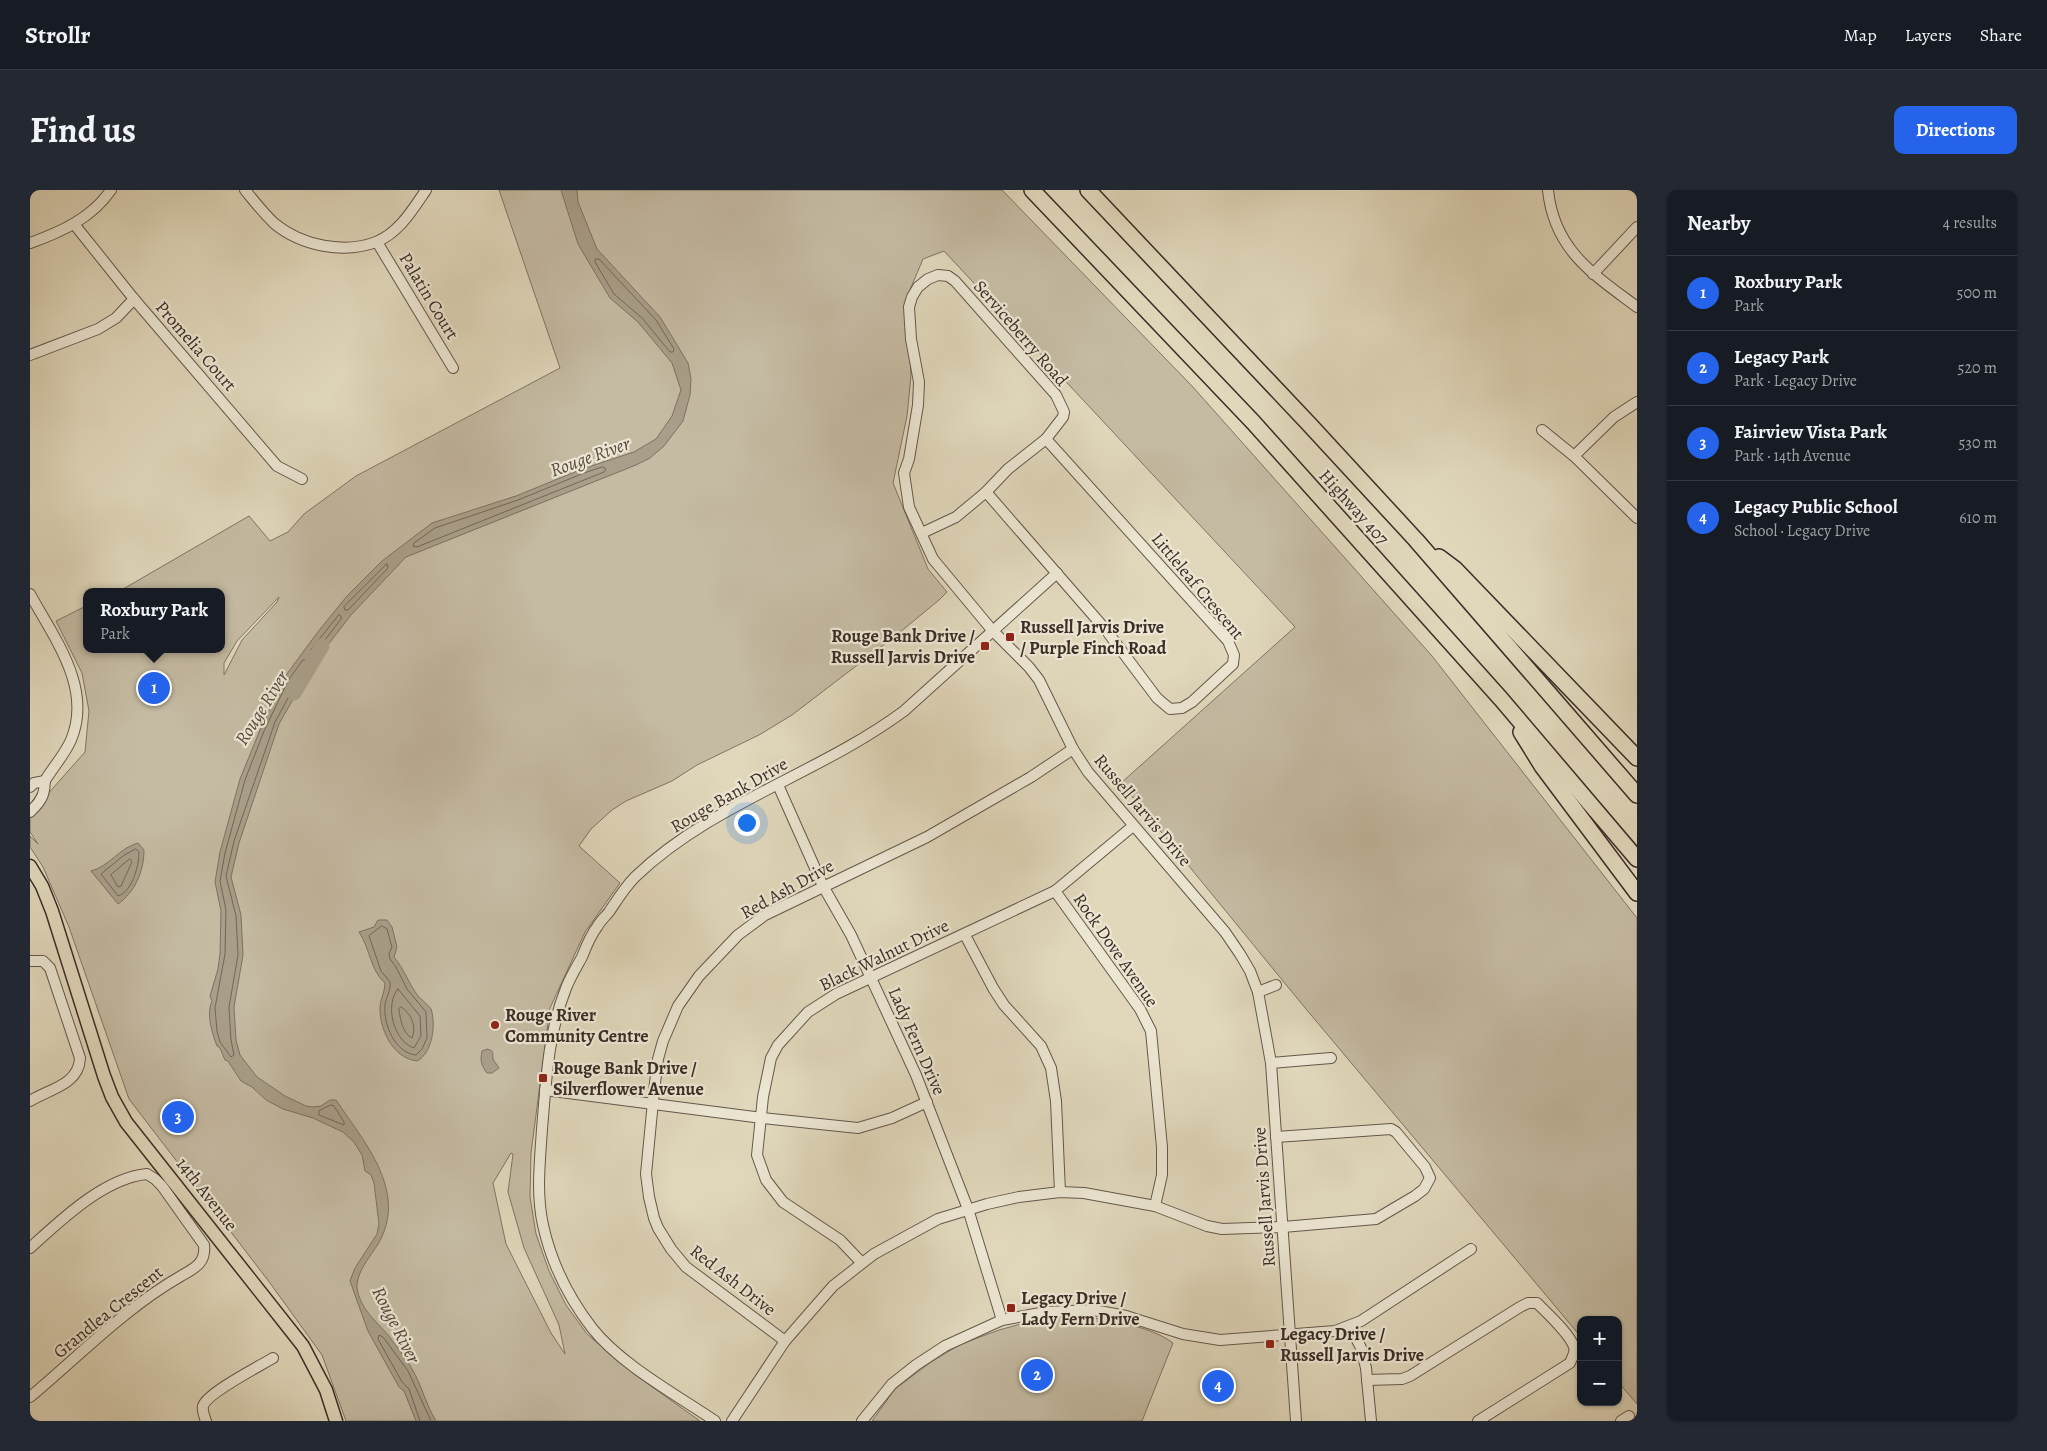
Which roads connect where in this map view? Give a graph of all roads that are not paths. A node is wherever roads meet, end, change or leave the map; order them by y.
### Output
1 (111, 190) edge
2 (245, 190) edge
3 (426, 190) edge
4 (1032, 190) edge
5 (1088, 190) edge
6 (1548, 190) edge
7 (74, 224) junction
8 (1637, 227) edge
9 (377, 242) junction
10 (30, 243) edge
11 (1593, 274) junction
12 (948, 276) joint
13 (134, 299) junction
14 (1637, 307) edge
15 (30, 356) edge
16 (454, 368) dead end
17 (1637, 402) edge
18 (1542, 430) dead end
19 (1046, 439) junction
20 (1574, 456) junction
21 (302, 479) dead end
22 (986, 492) junction
23 (1637, 518) edge
24 (922, 533) junction
25 (1416, 540) junction
26 (1057, 573) junction
27 (30, 594) edge
28 (992, 630) junction
29 (1501, 699) junction
30 (1073, 749) junction
31 (1637, 758) edge
32 (45, 781) junction
33 (778, 785) junction
34 (30, 787) edge
35 (1637, 795) edge
36 (30, 812) edge
37 (1133, 826) junction
38 (1637, 859) edge
39 (30, 866) edge
40 (823, 886) junction
41 (1055, 891) junction
42 (1637, 893) edge
43 (965, 935) junction
44 (30, 961) edge
45 (871, 978) junction
46 (1276, 985) dead end
47 (1258, 992) junction
48 (1331, 1058) dead end
49 (1271, 1063) junction
50 (545, 1090) junction
51 (30, 1101) edge
52 (927, 1102) junction
53 (653, 1103) junction
54 (762, 1118) junction
55 (1276, 1137) junction
56 (1060, 1192) junction
57 (1155, 1206) junction
58 (968, 1209) junction
59 (1283, 1227) junction
60 (30, 1248) edge
61 (1472, 1249) dead end
62 (861, 1262) junction
63 (1002, 1320) junction
64 (1350, 1326) junction
65 (1289, 1334) junction
66 (785, 1341) junction
67 (274, 1358) dead end
68 (1367, 1380) junction
69 (30, 1397) edge
70 (206, 1421) edge
71 (336, 1421) edge
72 (715, 1421) edge
73 (732, 1421) edge
74 (862, 1421) edge
75 (1296, 1421) edge
76 (1370, 1421) edge
77 (1478, 1421) edge

1 - 7 street
2 - 9 street
3 - 9 street
4 - 29 highway, Highway 407
5 - 25 highway, Highway 407
6 - 11 street
7 - 10 street
7 - 13 street, Promelia Court
8 - 11 street
9 - 16 street, Palatin Court
11 - 14 street
12 - 19 street, Serviceberry Road
12 - 24 street, Russell Jarvis Drive
13 - 15 street
13 - 21 street, Promelia Court
17 - 20 street
18 - 20 street
19 - 22 street
19 - 26 street, Littleleaf Crescent
20 - 23 street
22 - 24 street
22 - 26 street, Littleleaf Crescent
24 - 28 street, Russell Jarvis Drive
25 - 31 highway
25 - 35 highway, Highway 407
26 - 28 street, Rouge Bank Drive
27 - 32 street
28 - 30 street, Russell Jarvis Drive
28 - 33 street, Rouge Bank Drive
29 - 38 highway, Highway 407
29 - 42 highway
30 - 37 street, Russell Jarvis Drive
30 - 40 street, Red Ash Drive
32 - 34 street
32 - 36 street
33 - 40 street, Lady Fern Drive
33 - 50 street, Rouge Bank Drive
37 - 41 street, Black Walnut Drive
37 - 47 street, Russell Jarvis Drive
39 - 71 main road, 14th Avenue
40 - 45 street, Lady Fern Drive
40 - 53 street, Red Ash Drive
41 - 43 street, Black Walnut Drive
41 - 57 street, Rock Dove Avenue
43 - 45 street, Black Walnut Drive
43 - 56 street
44 - 51 street
45 - 52 street, Lady Fern Drive
45 - 54 street, Black Walnut Drive
46 - 47 street
47 - 49 street, Russell Jarvis Drive
48 - 49 street
49 - 55 street, Russell Jarvis Drive
50 - 53 street
50 - 72 street, Rouge Bank Drive
52 - 54 street
52 - 58 street, Lady Fern Drive
53 - 54 street
53 - 66 street, Red Ash Drive
54 - 62 street, Black Walnut Drive
55 - 59 street, Russell Jarvis Drive
55 - 59 street
56 - 57 street
56 - 58 street
57 - 59 street
58 - 62 street
58 - 63 street, Lady Fern Drive
59 - 65 street, Russell Jarvis Drive
60 - 69 street, Grandlea Crescent
61 - 64 street
62 - 66 street
63 - 65 street
63 - 74 street
64 - 65 street
64 - 68 street
65 - 75 street, Russell Jarvis Drive
66 - 73 street
67 - 70 street
68 - 76 street
68 - 77 street

